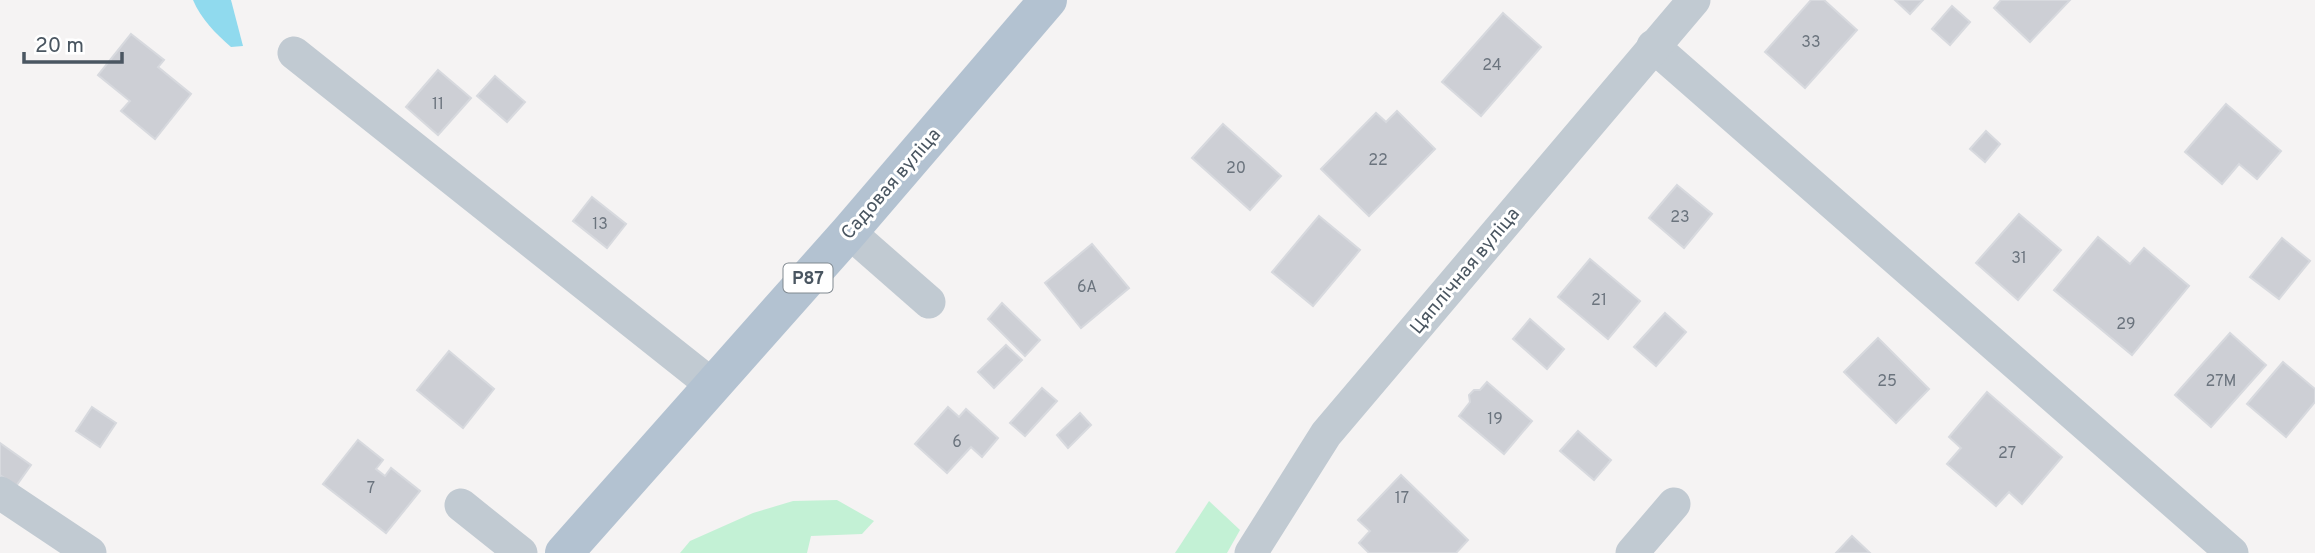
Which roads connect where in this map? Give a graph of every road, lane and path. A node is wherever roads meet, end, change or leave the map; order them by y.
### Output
1 (1048, 0) edge
2 (1694, 0) edge
3 (1653, 46) junction
4 (294, 53) dead end
5 (849, 232) junction
6 (929, 302) dead end
7 (712, 384) junction
8 (0, 493) edge
9 (1674, 504) dead end
10 (461, 505) dead end
11 (90, 553) edge
12 (521, 553) edge
13 (564, 553) edge
14 (1251, 553) edge
15 (1632, 553) edge
16 (2232, 553) edge

1 - 5 main road, Садовая вуліца / Р87
2 - 3 street, Цяплічная вуліца
3 - 14 street, Цяплічная вуліца
3 - 16 street
4 - 7 street
5 - 6 street
5 - 7 main road, Садовая вуліца / Р87
7 - 13 main road, Садовая вуліца / Р87
8 - 11 street
9 - 15 street
10 - 12 street

